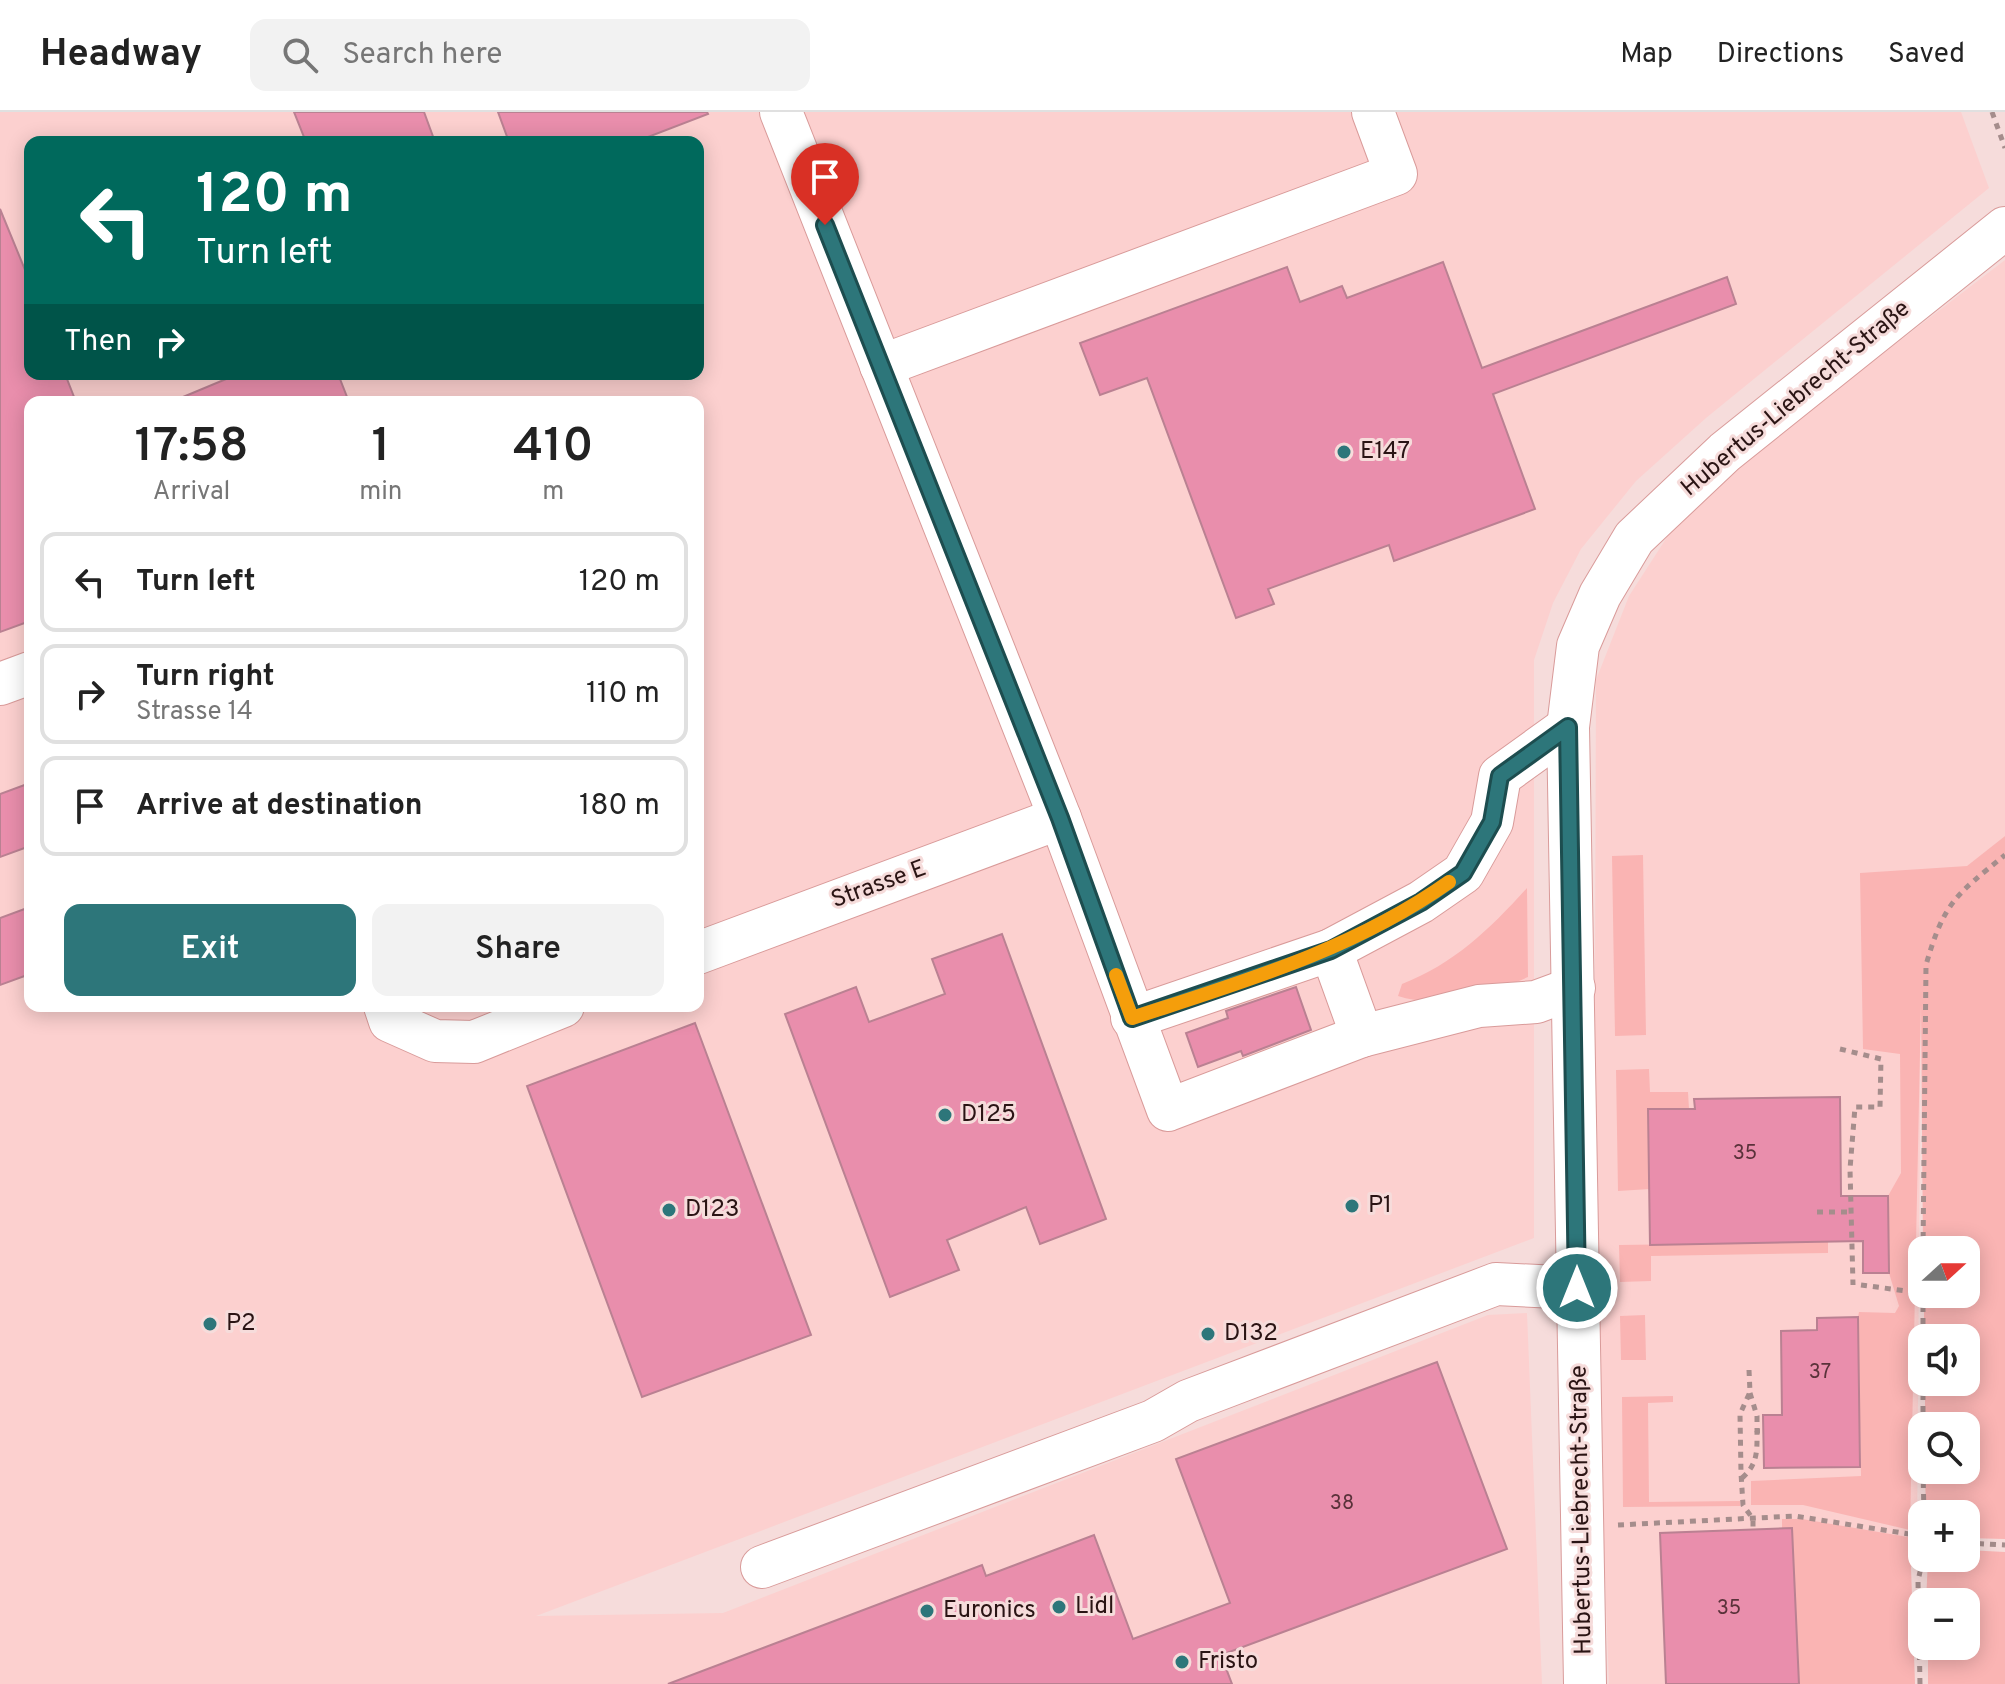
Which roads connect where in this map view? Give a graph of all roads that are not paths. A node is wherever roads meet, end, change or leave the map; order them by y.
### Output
1 (781, 112) edge
2 (1373, 112) edge
3 (2005, 228) edge
4 (881, 366) junction
5 (24, 675) edge
6 (0, 684) edge
7 (1568, 727) junction
8 (1060, 818) junction
9 (1331, 950) junction
10 (704, 951) edge
11 (1574, 988) junction
12 (387, 1012) edge
13 (548, 1012) edge
14 (1132, 1018) junction
15 (1362, 1036) junction
16 (1577, 1288) junction
17 (762, 1567) dead end
18 (1585, 1684) edge

1 - 4 street
2 - 4 street
3 - 7 street, Hubertus-Liebrecht-Straße
4 - 8 street
5 - 6 street
7 - 9 street
7 - 11 street, Hubertus-Liebrecht-Straße
8 - 10 street, Strasse E
8 - 14 street
9 - 14 street
9 - 15 street
11 - 15 street
11 - 16 street, Hubertus-Liebrecht-Straße
12 - 13 street
14 - 15 street
16 - 17 street
16 - 18 street, Hubertus-Liebrecht-Straße

